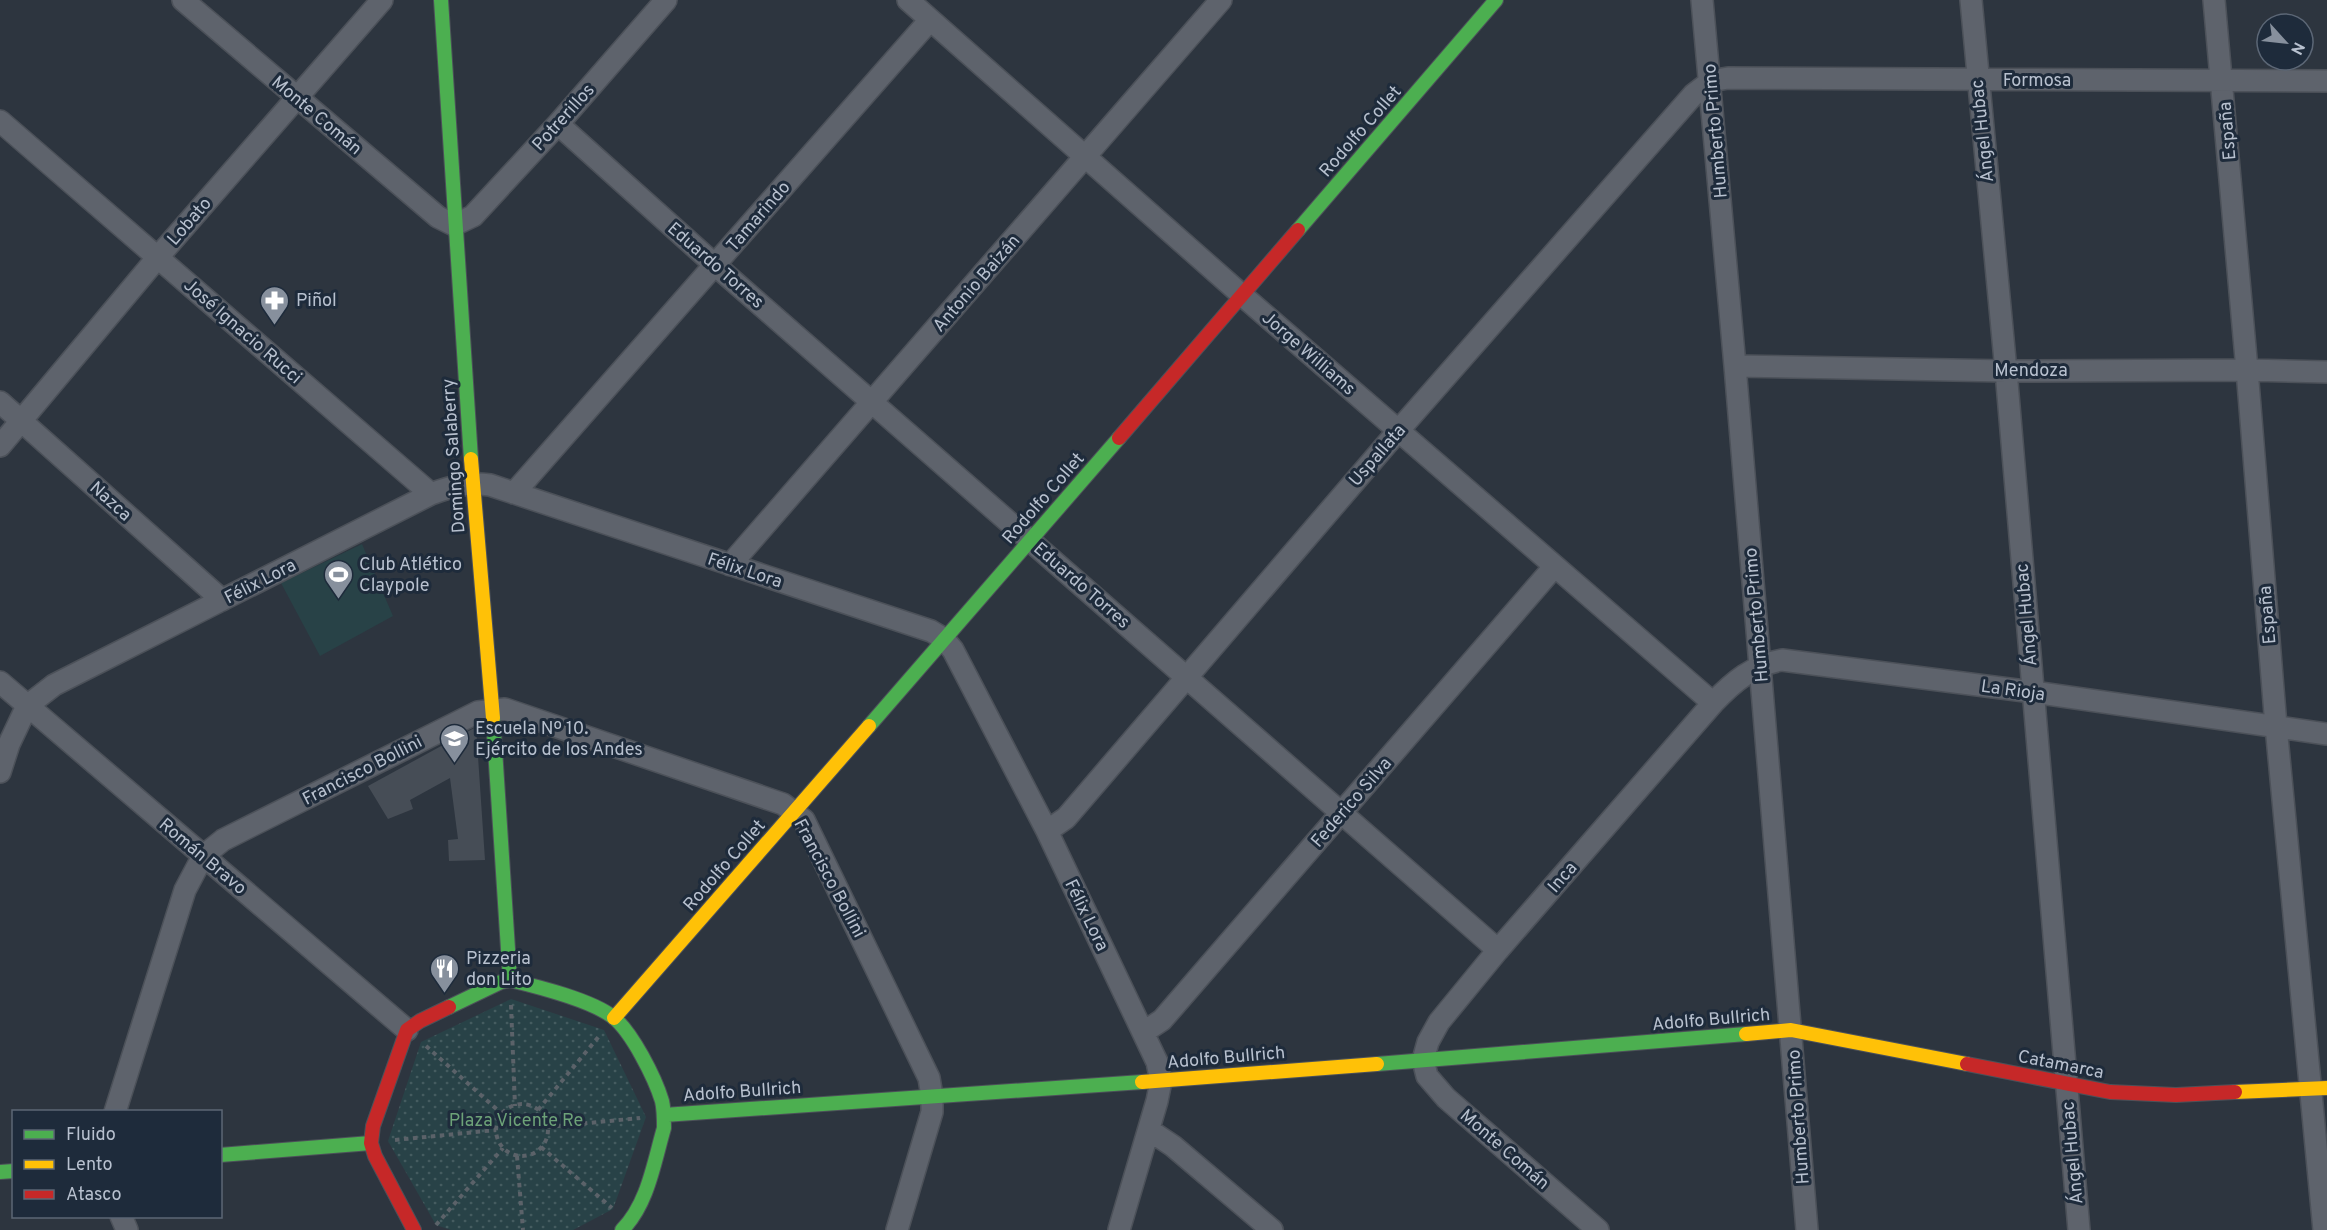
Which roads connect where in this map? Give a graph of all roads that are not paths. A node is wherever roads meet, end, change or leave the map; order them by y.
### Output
1 (183, 0) edge
2 (382, 0) edge
3 (441, 0) edge
4 (666, 0) edge
5 (908, 0) edge
6 (1221, 0) edge
7 (1496, 0) edge
8 (1702, 0) edge
9 (1971, 0) edge
10 (2214, 0) edge
11 (930, 20) junction
12 (1977, 80) junction
13 (1711, 81) junction
14 (2222, 81) junction
15 (2327, 81) edge
16 (296, 98) junction
17 (0, 121) edge
18 (558, 124) junction
19 (1085, 156) junction
20 (454, 225) junction
21 (158, 257) junction
22 (715, 265) junction
23 (1243, 296) junction
24 (1735, 366) junction
25 (2247, 370) junction
26 (2006, 371) junction
27 (2327, 372) edge
28 (0, 402) edge
29 (873, 402) junction
30 (21, 421) junction
31 (1398, 431) junction
32 (0, 446) edge
33 (472, 482) junction
34 (514, 493) junction
35 (431, 494) junction
36 (1031, 540) junction
37 (730, 565) junction
38 (1554, 567) junction
39 (222, 600) junction
40 (943, 638) junction
41 (1760, 666) junction
42 (1187, 676) junction
43 (0, 682) edge
44 (2033, 692) junction
45 (1713, 703) junction
46 (27, 706) junction
47 (492, 709) junction
48 (2276, 726) junction
49 (2327, 734) edge
50 (0, 772) edge
51 (794, 811) junction
52 (1341, 813) junction
53 (1047, 831) junction
54 (203, 856) junction
55 (1498, 950) junction
56 (510, 980) junction
57 (614, 1018) junction
58 (407, 1030) junction
59 (1791, 1030) junction
60 (1144, 1032) junction
61 (1423, 1060) junction
62 (1161, 1081) junction
63 (2066, 1084) junction
64 (2319, 1088) edge
65 (932, 1096) junction
66 (116, 1110) edge
67 (664, 1115) junction
68 (1149, 1130) junction
69 (371, 1143) junction
70 (222, 1155) edge
71 (630, 1228) edge
72 (414, 1230) edge
73 (897, 1230) edge
74 (1119, 1230) edge
75 (1272, 1230) edge
76 (1598, 1230) edge
77 (1807, 1230) edge
78 (2079, 1230) edge
79 (2324, 1230) edge

1 - 16 street, Monte Comán
2 - 16 street, Lobato
3 - 20 street, Domingo Salaberry
4 - 18 street, Potrerillos
5 - 11 street, Jorge Williams
6 - 19 street, Antonio Baizán
7 - 23 street, Rodolfo Collet
8 - 13 street, Humberto Primo
9 - 12 street, Ángel Hubac
10 - 14 street, España
11 - 19 street, Jorge Williams
11 - 22 street, Tamarindo
12 - 13 street, Formosa
12 - 14 street, Formosa
12 - 26 street, Ángel Hubac
13 - 24 street, Humberto Primo
13 - 31 street, Uspallata
14 - 15 street, Formosa
14 - 25 street, España
16 - 20 street, Monte Comán
16 - 21 street, Lobato
17 - 21 street, José Ignacio Rucci
18 - 20 street, Potrerillos
18 - 22 street, Eduardo Torres
19 - 23 street, Jorge Williams
19 - 29 street, Antonio Baizán
20 - 33 street, Domingo Salaberry
21 - 30 street, Lobato
21 - 35 street, José Ignacio Rucci
22 - 29 street, Eduardo Torres
22 - 34 street, Tamarindo
23 - 31 street, Jorge Williams
23 - 36 street, Rodolfo Collet
24 - 26 street, Mendoza
24 - 41 street, Humberto Primo
25 - 26 street, Mendoza
25 - 27 street, Mendoza
25 - 48 street, España
26 - 44 street, Ángel Hubac
28 - 30 street, Nazca
29 - 36 street, Eduardo Torres
29 - 37 street, Antonio Baizán
30 - 32 street, Lobato
30 - 39 street, Nazca
31 - 38 street, Jorge Williams
31 - 42 street, Uspallata
33 - 34 street, Félix Lora
33 - 35 street, Félix Lora
33 - 47 street, Domingo Salaberry
34 - 37 street, Félix Lora
35 - 39 street, Félix Lora
36 - 40 street, Rodolfo Collet
36 - 42 street, Eduardo Torres
37 - 40 street, Félix Lora
38 - 45 street, Jorge Williams
38 - 52 street, Federico Silva
39 - 46 street, Félix Lora
40 - 51 street, Rodolfo Collet
40 - 53 street, Félix Lora
41 - 44 street, La Rioja
41 - 45 street, La Rioja
41 - 59 street, Humberto Primo
42 - 52 street, Eduardo Torres
42 - 53 street, Uspallata
43 - 46 street, Román Bravo
44 - 48 street, La Rioja
44 - 63 street, Ángel Hubac
45 - 55 street, Inca
46 - 50 street, Félix Lora
46 - 54 street, Román Bravo
47 - 51 street, Francisco Bollini
47 - 54 street, Francisco Bollini
47 - 56 street, Domingo Salaberry
48 - 49 street, La Rioja
48 - 64 street, España
51 - 57 street, Rodolfo Collet
51 - 65 street, Francisco Bollini
52 - 55 street, Eduardo Torres
52 - 60 street, Federico Silva
53 - 60 street, Félix Lora
54 - 58 street, Román Bravo
54 - 66 street, Francisco Bollini
55 - 61 street, Inca
56 - 57 street
56 - 58 street
57 - 67 street
58 - 69 street
59 - 61 street, Adolfo Bullrich
59 - 63 street, Catamarca
59 - 77 street, Humberto Primo
60 - 62 street, Félix Lora
61 - 62 street, Adolfo Bullrich
61 - 76 street, Monte Comán
62 - 65 street, Adolfo Bullrich
62 - 68 street, Félix Lora
63 - 64 street, Catamarca
63 - 78 street, Ángel Hubac
64 - 79 street, España
65 - 67 street, Adolfo Bullrich
65 - 73 street, Francisco Bollini
67 - 71 street
68 - 74 street, Félix Lora
68 - 75 street
69 - 70 street
69 - 72 street

